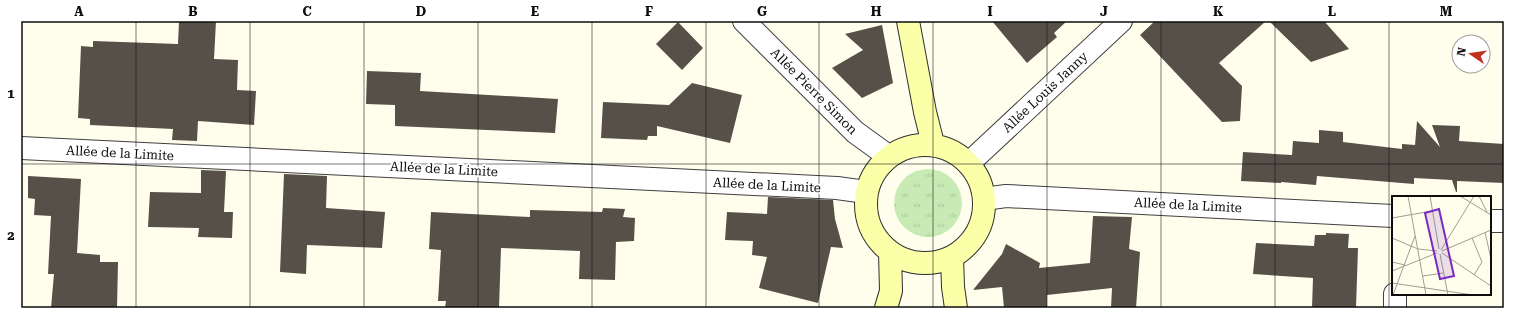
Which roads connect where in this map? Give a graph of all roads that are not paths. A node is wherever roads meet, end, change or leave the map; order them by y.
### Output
1 (744, 21) edge
2 (908, 21) edge
3 (1121, 21) edge
4 (933, 144) junction
5 (21, 148) edge
6 (888, 156) junction
7 (969, 163) junction
8 (866, 192) junction
9 (984, 199) junction
10 (1392, 216) edge
11 (1491, 221) edge
12 (1504, 222) edge
13 (890, 252) junction
14 (952, 256) junction
15 (1395, 295) edge
16 (886, 308) edge
17 (956, 308) edge
18 (1395, 308) edge

1 - 6 street, Allée Pierre Simon
2 - 4 main road
3 - 7 street, Allée Louis Janny
4 - 6 main road
4 - 7 main road
5 - 8 street, Allée de la Limite
6 - 8 main road
7 - 9 main road
8 - 13 main road
9 - 10 street, Allée de la Limite
9 - 14 main road
11 - 12 street
13 - 14 main road
13 - 16 main road
14 - 17 main road
15 - 18 street

